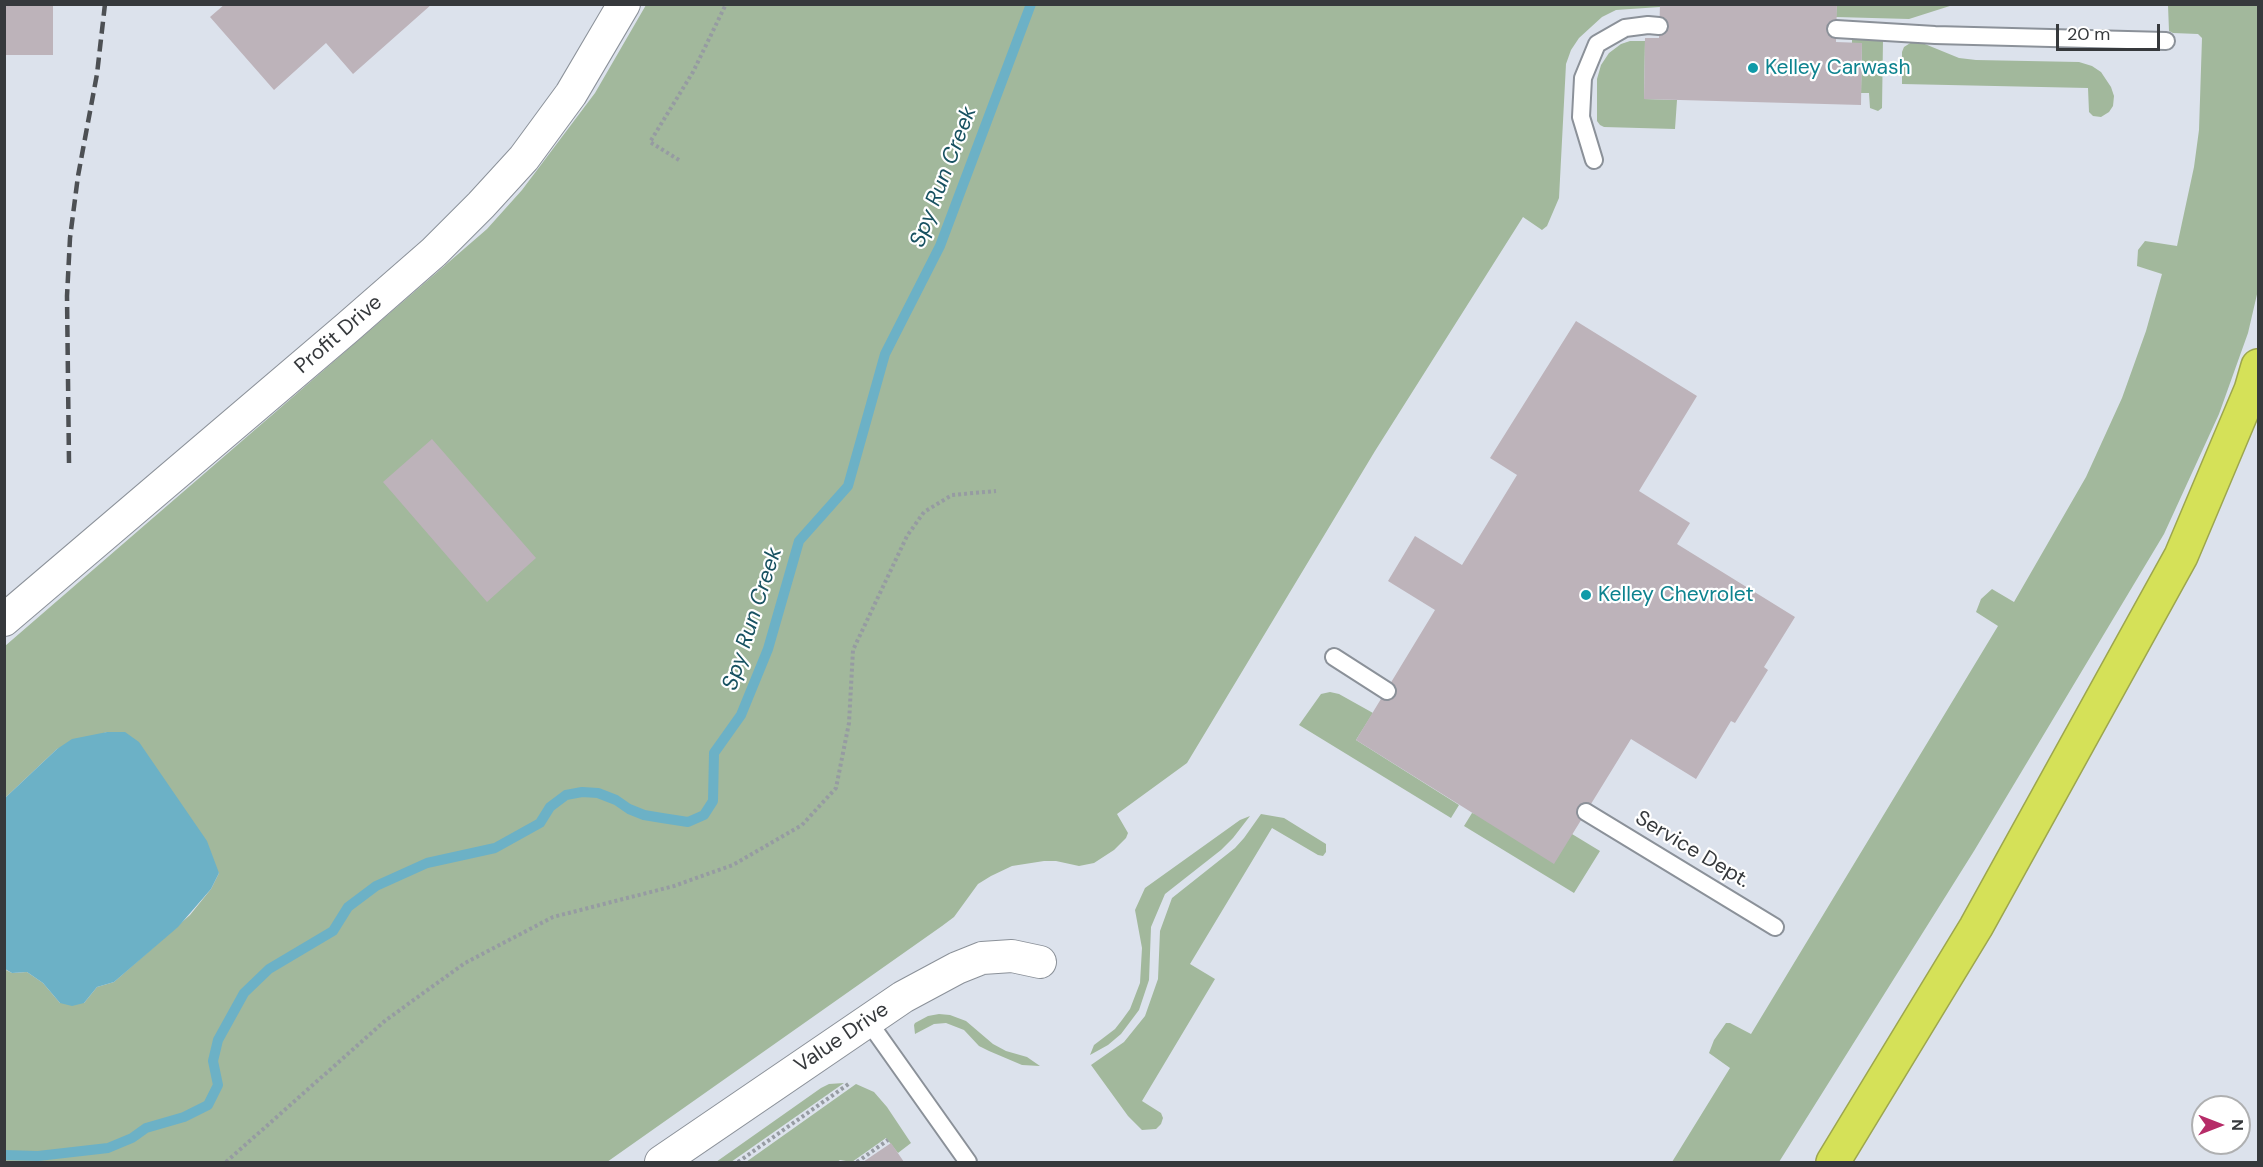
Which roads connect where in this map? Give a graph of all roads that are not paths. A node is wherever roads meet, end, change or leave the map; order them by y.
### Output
1 (624, 4) edge
2 (1659, 26) dead end
3 (1836, 30) dead end
4 (2166, 41) dead end
5 (1594, 160) dead end
6 (2259, 366) edge
7 (4, 620) edge
8 (1334, 657) dead end
9 (1387, 691) dead end
10 (1586, 812) dead end
11 (1775, 927) dead end
12 (1040, 962) dead end
13 (868, 1021) junction
14 (661, 1162) edge
15 (968, 1162) edge
16 (1833, 1162) edge

1 - 7 street, Profit Drive
2 - 5 lane
3 - 4 lane
6 - 16 highway
8 - 9 lane
10 - 11 lane, Service Dept.
12 - 13 street, Value Drive
13 - 14 street, Value Drive
13 - 15 lane

